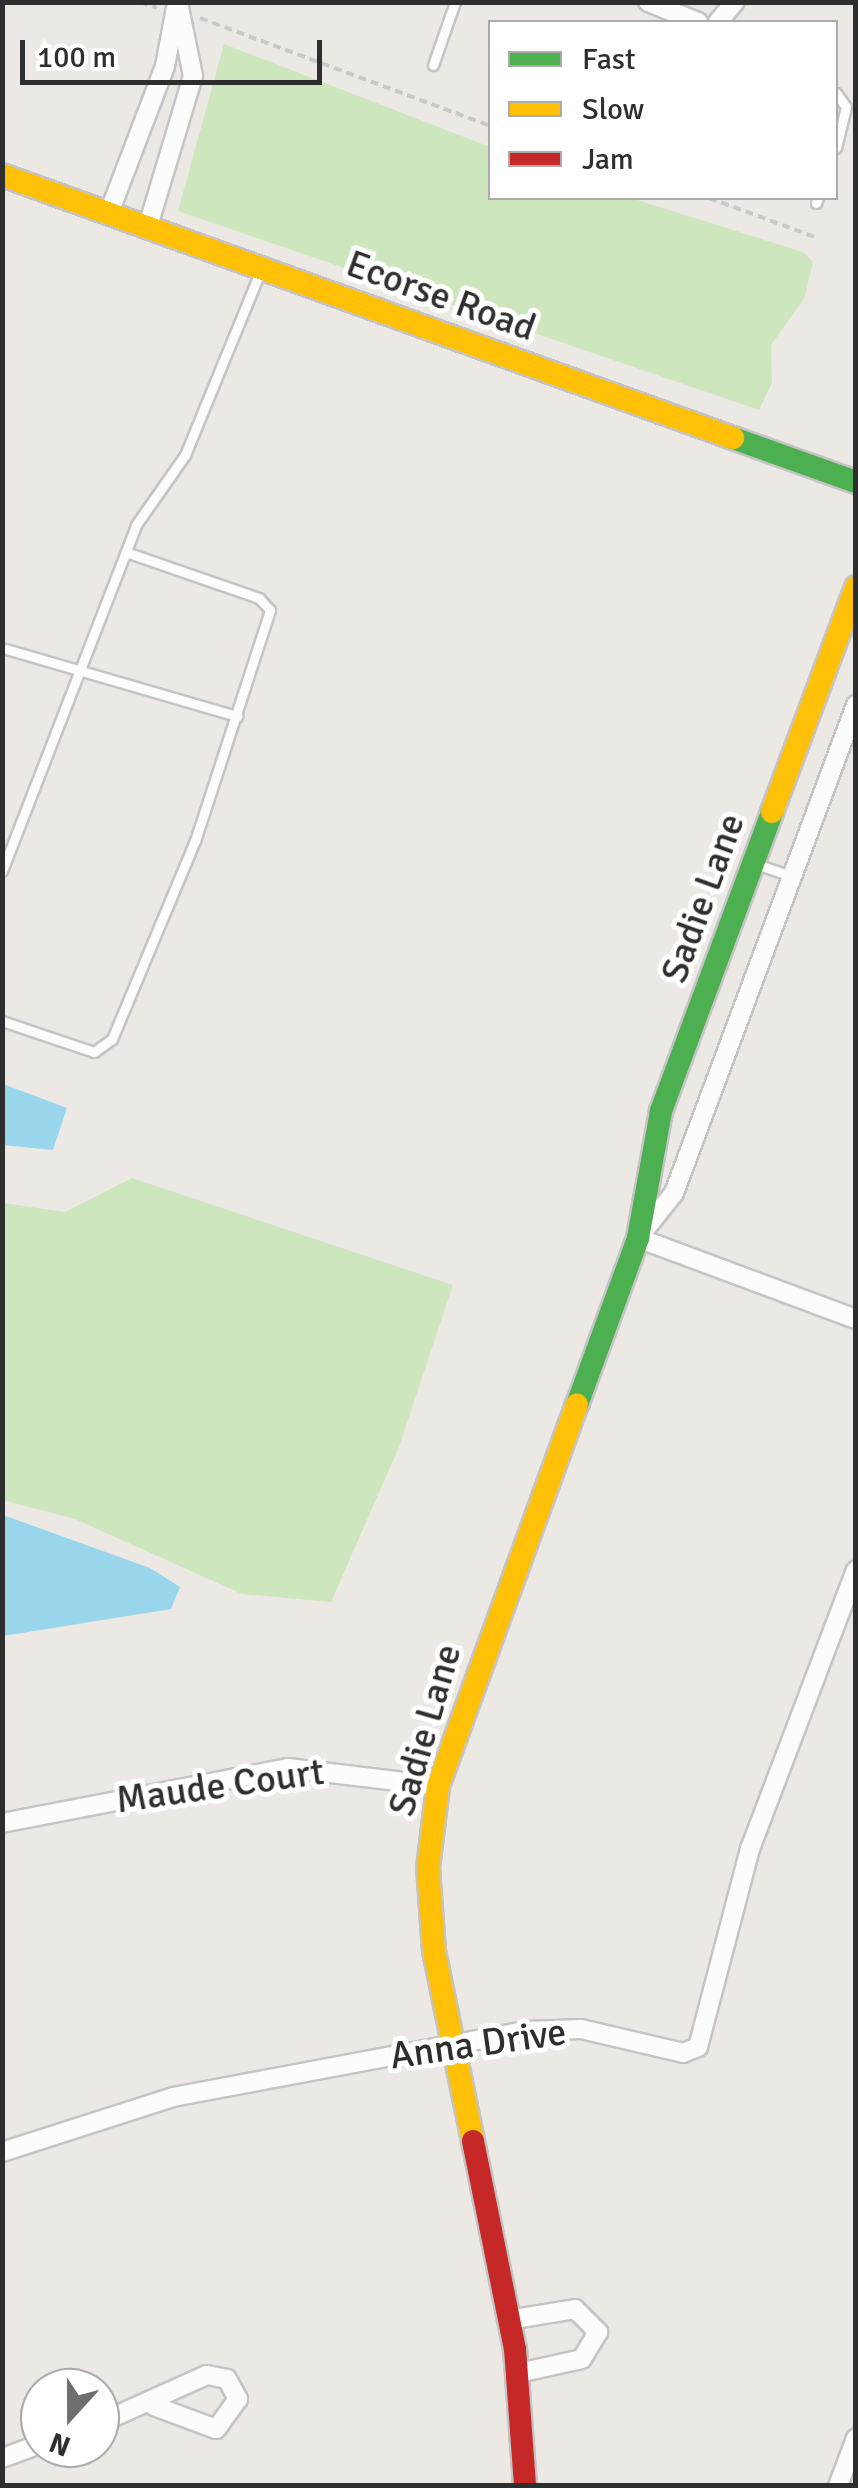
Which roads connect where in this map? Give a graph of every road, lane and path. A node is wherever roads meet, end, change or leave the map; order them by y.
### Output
1 (140, 2) edge
2 (455, 2) edge
3 (648, 2) edge
4 (151, 5) edge
5 (178, 6) edge
6 (666, 16) edge
7 (433, 65) dead end
8 (838, 96) edge
9 (488, 125) edge
10 (838, 140) edge
11 (2, 175) edge
12 (714, 200) edge
13 (108, 213) junction
14 (148, 226) junction
15 (818, 238) dead end
16 (262, 268) junction
17 (856, 482) edge
18 (126, 552) junction
19 (856, 587) edge
20 (6, 649) dead end
21 (83, 667) junction
22 (856, 705) edge
23 (236, 716) junction
24 (753, 862) junction
25 (2, 872) edge
26 (792, 876) junction
27 (2, 1020) edge
28 (638, 1238) junction
29 (856, 1320) edge
30 (856, 1570) edge
31 (438, 1786) junction
32 (2, 1823) edge
33 (450, 2043) junction
34 (2, 2152) edge
35 (508, 2320) junction
36 (519, 2373) junction
37 (154, 2406) dead end
38 (120, 2417) edge
39 (856, 2438) edge
40 (841, 2477) edge
41 (524, 2486) edge

1 - 4 path
2 - 7 lane
3 - 6 street
4 - 5 path
5 - 9 path
5 - 13 street
5 - 14 street
8 - 10 lane
11 - 13 street, Ecorse Road
12 - 15 path
13 - 14 street, Ecorse Road
14 - 16 street, Ecorse Road
16 - 17 street, Ecorse Road
16 - 18 lane
18 - 21 lane
18 - 23 lane
19 - 24 street, Sadie Lane
20 - 21 lane
21 - 23 lane
21 - 25 lane
22 - 26 street, Sadie Lane
23 - 27 lane
24 - 26 lane
24 - 28 street, Sadie Lane
26 - 28 street, Sadie Lane
28 - 29 street
28 - 31 street, Sadie Lane
30 - 33 street, Anna Drive
31 - 32 street, Maude Court
31 - 33 street, Sadie Lane
33 - 34 street, Anna Drive
33 - 35 street, Sadie Lane
35 - 36 street, Sadie Lane
35 - 36 street
36 - 41 street, Sadie Lane
37 - 38 street
39 - 40 street

